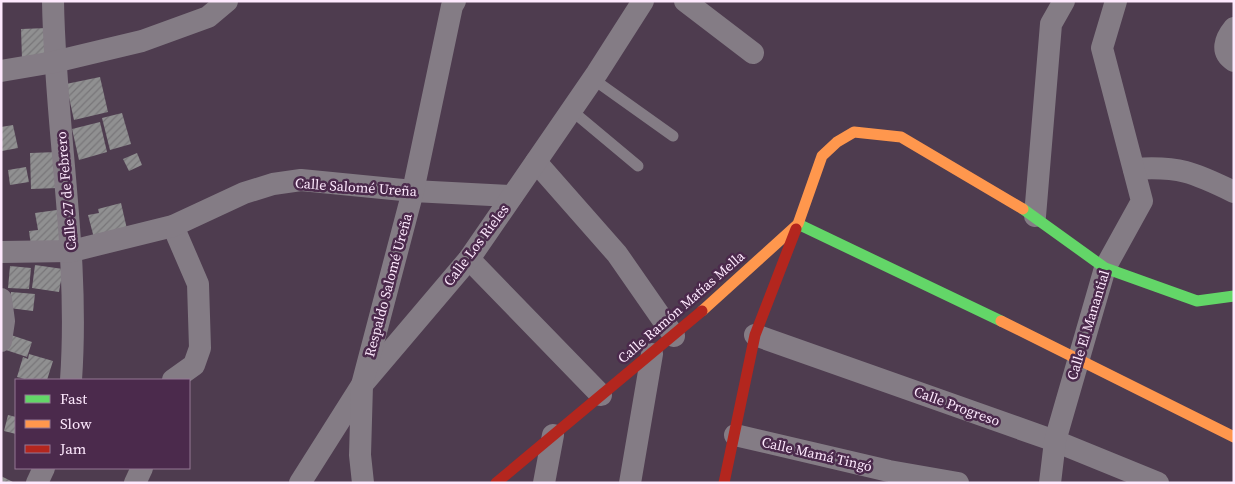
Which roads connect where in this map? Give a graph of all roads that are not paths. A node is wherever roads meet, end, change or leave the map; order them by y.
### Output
1 (54, 1) edge
2 (227, 1) edge
3 (643, 1) edge
4 (686, 1) edge
5 (1064, 1) edge
6 (1116, 1) edge
7 (451, 2) edge
8 (1234, 28) edge
9 (753, 53) dead end
10 (1234, 61) edge
11 (54, 62) junction
12 (1, 71) edge
13 (593, 79) junction
14 (571, 110) junction
15 (673, 136) dead end
16 (536, 162) junction
17 (638, 166) dead end
18 (1134, 169) junction
19 (413, 191) junction
20 (1234, 192) edge
21 (512, 196) junction
22 (1035, 216) junction
23 (798, 224) junction
24 (173, 226) junction
25 (72, 251) junction
26 (1, 252) edge
27 (469, 259) junction
28 (1105, 268) junction
29 (1234, 296) edge
30 (1, 299) edge
31 (674, 336) junction
32 (755, 336) junction
33 (1, 341) edge
34 (652, 354) junction
35 (1078, 356) junction
36 (71, 379) edge
37 (174, 379) edge
38 (362, 385) junction
39 (601, 394) junction
40 (735, 435) junction
41 (553, 436) junction
42 (1234, 438) edge
43 (1054, 441) junction
44 (44, 469) edge
45 (141, 469) edge
46 (37, 483) edge
47 (134, 483) edge
48 (300, 483) edge
49 (363, 483) edge
50 (496, 483) edge
51 (544, 483) edge
52 (630, 483) edge
53 (724, 483) edge
54 (958, 483) edge
55 (1050, 483) edge
56 (1158, 483) edge

1 - 11 street, Calle 27 de Febrero
2 - 11 street
3 - 13 street, Calle Los Rieles
4 - 9 street
5 - 22 street
6 - 18 street, Calle El Manantial
7 - 19 street, Respaldo Salomé Ureña
8 - 10 street
11 - 12 street
11 - 25 street, Calle 27 de Febrero
13 - 14 street, Calle Los Rieles
13 - 15 lane
14 - 16 street, Calle Los Rieles
14 - 17 lane
16 - 21 street, Calle Los Rieles
16 - 31 street
18 - 20 street
18 - 28 street, Calle El Manantial
19 - 21 street, Calle Salomé Ureña
19 - 24 street, Calle Salomé Ureña
19 - 38 street, Respaldo Salomé Ureña
21 - 27 street, Calle Los Rieles
22 - 23 street, Calle Ramón Matías Mella
22 - 28 street
23 - 31 street, Calle Ramón Matías Mella
23 - 32 street
23 - 35 street
24 - 25 street, Calle Salomé Ureña
24 - 37 street
25 - 26 street, Calle Salomé Ureña
25 - 36 street, Calle 27 de Febrero
27 - 38 street, Calle Los Rieles
27 - 39 street
28 - 29 street
28 - 35 street, Calle El Manantial
30 - 33 street
31 - 34 street, Calle Ramón Matías Mella
32 - 40 street
32 - 43 street, Calle Progreso
34 - 39 street, Calle Ramón Matías Mella
34 - 52 street
35 - 42 street
35 - 43 street, Calle El Manantial
38 - 48 street, Calle Los Rieles
38 - 49 street, Respaldo Salomé Ureña
39 - 41 street, Calle Ramón Matías Mella
40 - 53 street
40 - 54 street, Calle Mamá Tingó
41 - 50 street, Calle Ramón Matías Mella
41 - 51 street
43 - 55 street, Calle El Manantial
43 - 56 street, Calle Progreso
44 - 46 street
45 - 47 street

